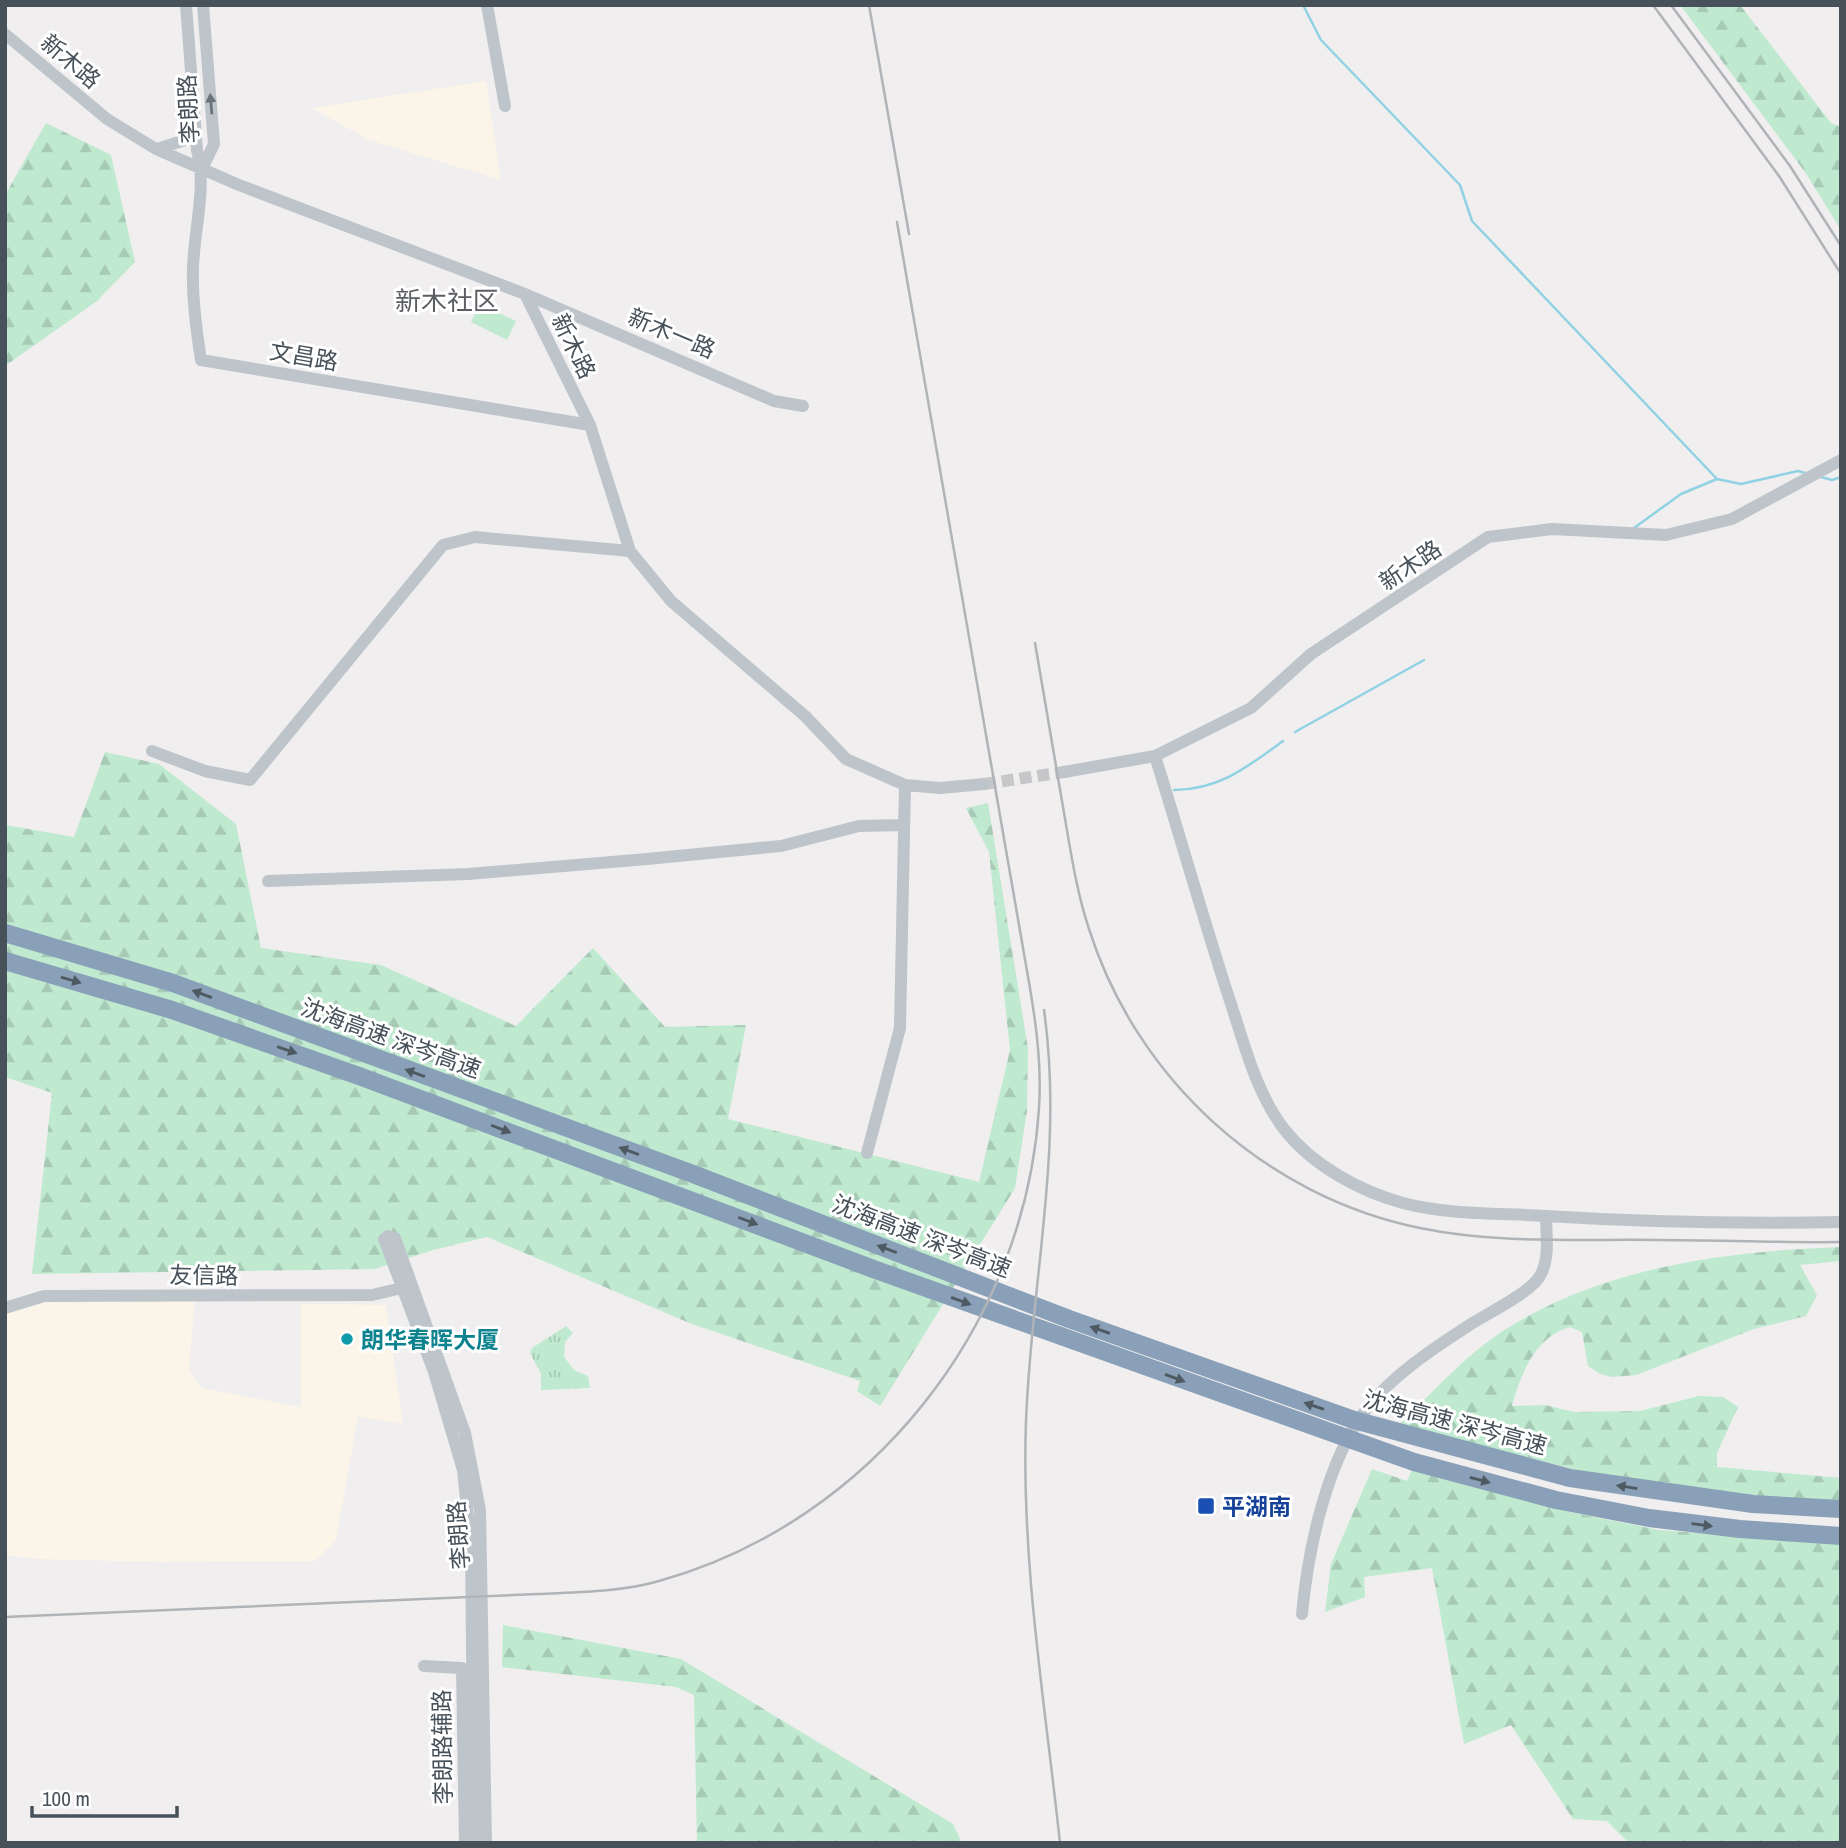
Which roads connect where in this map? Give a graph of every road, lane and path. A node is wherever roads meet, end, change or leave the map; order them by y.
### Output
1 (186, 5) edge
2 (202, 5) edge
3 (487, 5) edge
4 (5, 34) edge
5 (505, 106) dead end
6 (195, 120) junction
7 (156, 149) junction
8 (202, 169) junction
9 (525, 294) junction
10 (803, 406) dead end
11 (590, 425) junction
12 (1841, 460) edge
13 (630, 551) junction
14 (152, 751) dead end
15 (1155, 755) junction
16 (1064, 772) tunnel mouth
17 (985, 784) tunnel mouth
18 (905, 785) junction
19 (904, 825) junction
20 (268, 881) dead end
21 (5, 933) edge
22 (5, 961) edge
23 (867, 1153) dead end
24 (1546, 1216) junction
25 (1841, 1222) edge
26 (400, 1283) junction
27 (5, 1299) edge
28 (5, 1308) edge
29 (1841, 1509) edge
30 (474, 1511) junction
31 (1841, 1536) edge
32 (1302, 1614) dead end
33 (424, 1666) dead end
34 (462, 1668) junction
35 (464, 1843) edge
36 (474, 1843) edge
37 (486, 1843) edge
38 (492, 1843) edge

1 - 6 street, 李朗路
8 -> 2 street, 李朗路
3 - 5 street
4 - 7 street, 新木路
6 - 7 street
6 - 8 street, 李朗路
7 - 8 street, 新木路
8 - 9 street, 新木路
8 - 11 street, 文昌路
9 - 10 street, 新木一路
9 - 11 street, 新木路
11 - 13 street, 新木路
12 - 15 street, 新木路
13 - 14 street
13 - 18 street, 新木路
15 - 16 street, 新木路
15 - 24 street
17 - 18 street, 新木路
18 - 19 street
19 - 20 street
19 - 23 street
29 -> 21 highway, 沈海高速 深岑高速
22 -> 31 highway, 沈海高速 深岑高速
24 - 25 street
24 - 32 street
26 - 27 street, 友信路
26 - 28 street, 友信路
26 - 30 street, 李朗路
26 - 30 street, 李朗路
30 - 36 street, 李朗路
30 - 37 street, 李朗路
33 - 34 street
34 - 35 street, 李朗路辅路
34 - 38 street, 李朗路辅路

